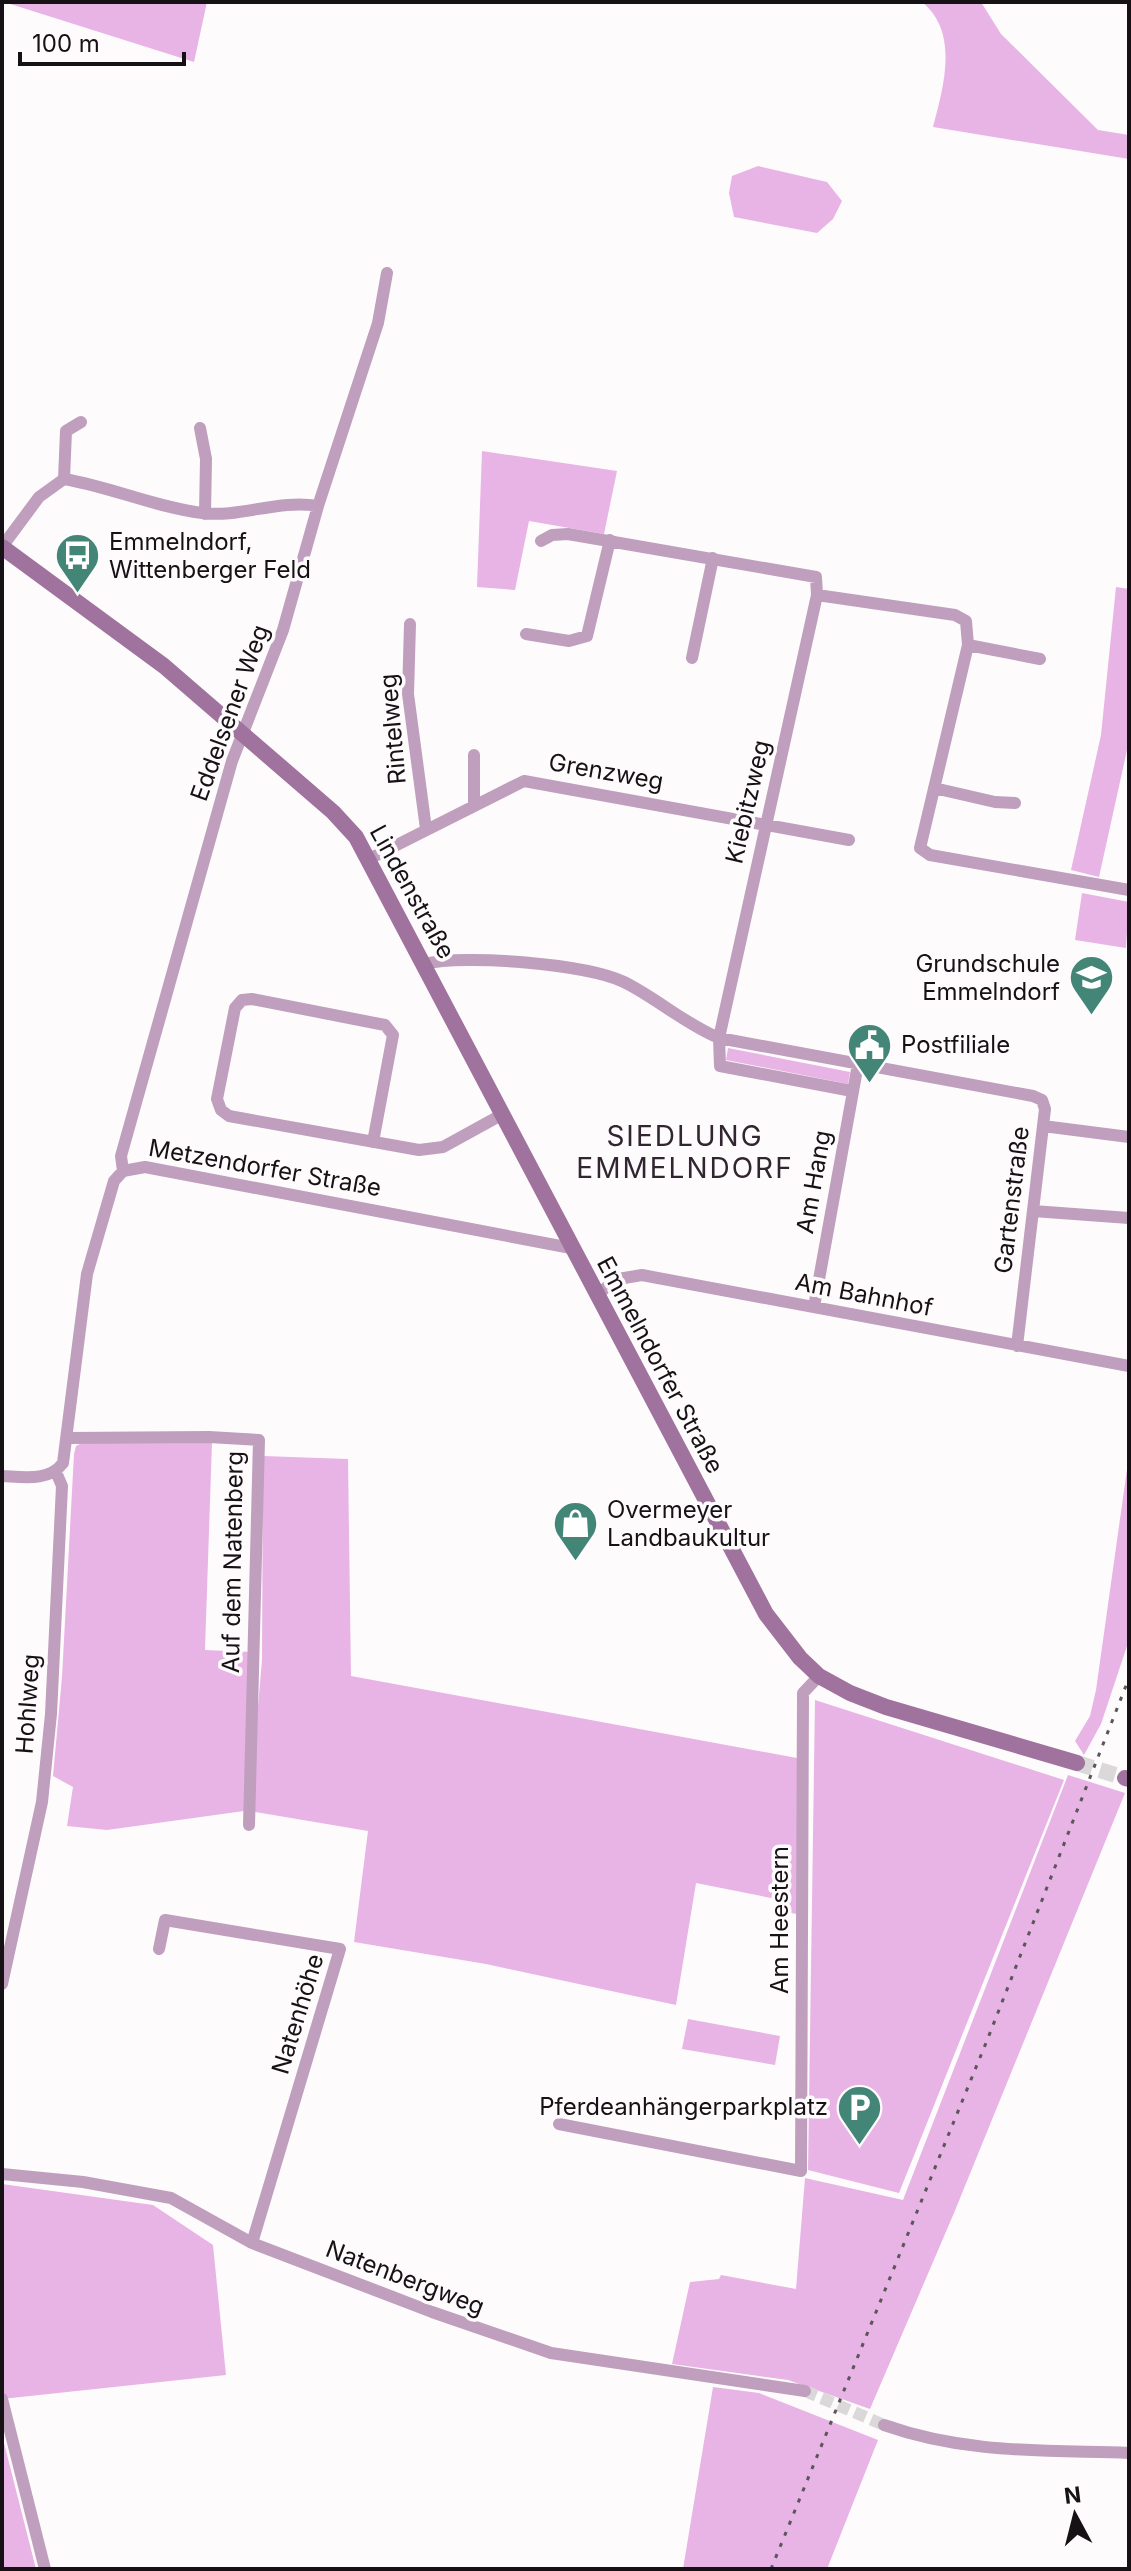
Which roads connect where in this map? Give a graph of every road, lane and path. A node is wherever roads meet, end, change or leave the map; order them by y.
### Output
1 (387, 273) dead end
2 (81, 422) dead end
3 (200, 428) dead end
4 (64, 479) junction
5 (318, 506) junction
6 (205, 514) junction
7 (610, 540) junction
8 (541, 541) dead end
9 (2, 547) edge
10 (713, 558) junction
11 (817, 595) junction
12 (410, 624) dead end
13 (526, 634) dead end
14 (968, 645) junction
15 (692, 658) dead end
16 (1040, 659) dead end
17 (242, 733) junction
18 (474, 755) dead end
19 (934, 788) junction
20 (1015, 803) dead end
21 (474, 805) junction
22 (765, 822) junction
23 (426, 829) junction
24 (849, 840) dead end
25 (371, 858) junction
26 (1129, 890) edge
27 (424, 964) junction
28 (719, 1038) junction
29 (858, 1064) junction
30 (852, 1091) junction
31 (503, 1114) junction
32 (1043, 1126) junction
33 (1129, 1137) edge
34 (373, 1142) junction
35 (123, 1171) junction
36 (1033, 1211) junction
37 (1129, 1218) edge
38 (571, 1248) junction
39 (596, 1295) junction
40 (814, 1307) junction
41 (1017, 1346) junction
42 (1129, 1366) edge
43 (68, 1438) junction
44 (56, 1472) junction
45 (2, 1476) edge
46 (819, 1676) junction
47 (1077, 1763) tunnel mouth
48 (249, 1825) dead end
49 (159, 1949) dead end
50 (2, 1984) edge
51 (559, 2124) dead end
52 (2, 2174) edge
53 (252, 2243) junction
54 (805, 2391) tunnel mouth
55 (2, 2399) edge
56 (884, 2425) tunnel mouth
57 (1129, 2453) edge
58 (45, 2569) edge

1 - 5 street, Eddelsener Weg
2 - 4 street
3 - 6 street
4 - 6 street
4 - 9 street
5 - 6 street
5 - 17 street, Eddelsener Weg
7 - 8 street
7 - 10 street
7 - 13 street
9 - 17 street, Lindenstraße
10 - 11 street, Kiebitzweg
10 - 15 street
11 - 14 street
11 - 22 street, Kiebitzweg
12 - 23 street, Rintelweg
14 - 16 street
14 - 19 street
17 - 25 street, Lindenstraße
17 - 35 street, Eddelsener Weg
18 - 21 street
19 - 20 street
19 - 26 street
21 - 22 street, Grenzweg
21 - 23 street, Grenzweg
22 - 24 street, Grenzweg
22 - 28 street, Kiebitzweg
23 - 25 street, Grenzweg
25 - 27 street, Lindenstraße
27 - 28 street, Gartenstraße
27 - 31 street, Lindenstraße
28 - 29 street, Gartenstraße
28 - 30 street
29 - 30 street, Am Hang
29 - 32 street, Gartenstraße
30 - 40 street, Am Hang
31 - 34 street
31 - 38 street, Lindenstraße
32 - 33 street
32 - 36 street, Gartenstraße
34 - 34 street
35 - 38 street, Metzendorfer Straße
35 - 43 street, Metzendorfer Straße
36 - 37 street
36 - 41 street, Gartenstraße
38 - 39 street, Emmelndorfer Straße
39 - 40 street, Am Bahnhof
39 - 46 street, Emmelndorfer Straße
40 - 41 street, Am Bahnhof
41 - 42 street, Am Bahnhof
43 - 44 street, Metzendorfer Straße
43 - 48 street, Auf dem Natenberg
44 - 45 street
44 - 50 street, Hohlweg
46 - 47 street, Emmelndorfer Straße
46 - 51 street, Am Heestern
49 - 53 street, Natenhöhe
52 - 53 street, Natenbergweg
53 - 54 street, Natenbergweg
55 - 58 street
56 - 57 street

